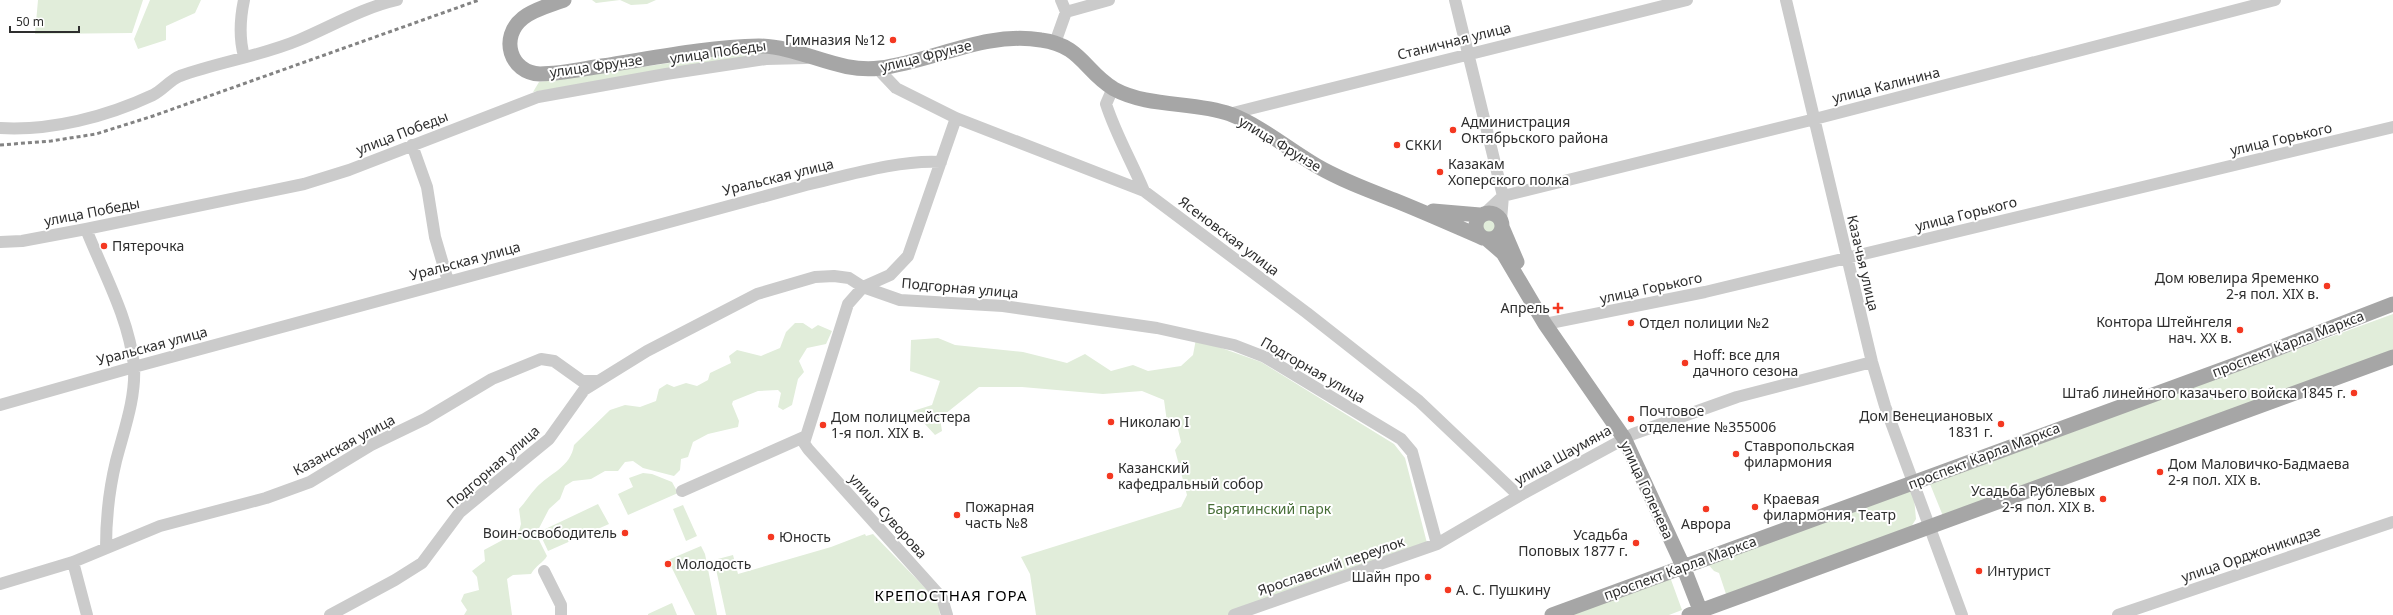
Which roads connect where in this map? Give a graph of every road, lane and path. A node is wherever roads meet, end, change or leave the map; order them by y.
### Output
1 (244, 0) edge
2 (398, 0) edge
3 (564, 0) edge
4 (1061, 0) edge
5 (1109, 0) edge
6 (1455, 0) edge
7 (1687, 0) edge
8 (1786, 0) edge
9 (2275, 0) edge
10 (2240, 4) edge
11 (1066, 12) junction
12 (1056, 43) junction
13 (1468, 53) junction
14 (244, 56) junction
15 (815, 58) junction
16 (878, 69) junction
17 (1113, 88) junction
18 (1229, 114) junction
19 (956, 118) junction
20 (1813, 120) junction
21 (0, 128) edge
22 (2393, 128) edge
23 (412, 145) junction
24 (941, 162) junction
25 (1144, 192) junction
26 (1502, 196) junction
27 (1399, 202) junction
28 (1483, 214) junction
29 (1502, 223) junction
30 (86, 229) junction
31 (0, 233) edge
32 (1486, 239) junction
33 (5, 241) edge
34 (1847, 258) junction
35 (448, 281) junction
36 (863, 287) junction
37 (2393, 304) edge
38 (1541, 319) junction
39 (2393, 357) edge
40 (1872, 362) junction
41 (134, 367) junction
42 (598, 381) junction
43 (0, 405) edge
44 (1629, 436) junction
45 (804, 437) junction
46 (1913, 483) junction
47 (682, 491) dead end
48 (1519, 496) junction
49 (2393, 522) edge
50 (1929, 527) junction
51 (1437, 544) junction
52 (106, 548) junction
53 (73, 562) junction
54 (1683, 566) junction
55 (544, 571) dead end
56 (0, 584) edge
57 (1697, 614) edge
58 (87, 615) edge
59 (330, 615) edge
60 (561, 615) edge
61 (947, 615) edge
62 (1234, 615) edge
63 (1552, 615) edge
64 (1962, 615) edge
65 (2118, 615) edge

1 - 14 street
2 - 14 street
3 - 15 main road, улица Фрунзе
4 - 11 street
5 - 11 street
6 - 13 street, улица Голенева
7 - 13 street, Станичная улица
8 - 20 street, Казачья улица
9 - 10 street, улица Калинина
10 - 20 street, улица Калинина
11 - 12 street
12 - 16 main road, улица Фрунзе
12 - 17 main road, улица Фрунзе
13 - 18 street, Станичная улица
13 - 26 street, улица Голенева
14 - 21 street
15 - 16 main road, улица Фрунзе
15 - 23 street, улица Победы
16 - 19 street, Ясеновская улица
17 - 18 main road, улица Фрунзе
17 - 25 street
18 - 27 main road, улица Фрунзе
19 - 24 street
19 - 25 street, Ясеновская улица
20 - 26 street, улица Калинина
20 - 34 street, Казачья улица
22 - 34 street, улица Горького
23 - 30 street, улица Победы
23 - 35 street
24 - 35 street, Уральская улица
24 - 36 street
25 - 48 street, Ясеновская улица
26 - 28 street
26 - 29 street, улица Голенева
27 - 28 main road, улица Фрунзе
27 - 32 main road, улица Фрунзе
28 - 29 main road
28 - 32 main road
29 - 32 main road
29 - 38 main road, улица Голенева
30 - 33 street, улица Победы
30 - 41 street
31 - 33 street
32 - 38 main road, улица Голенева
34 - 38 street, улица Горького
34 - 40 street, Казачья улица
35 - 41 street, Уральская улица
36 - 42 street, Подгорная улица
36 - 45 street
36 - 51 street, Подгорная улица
37 - 46 main road, проспект Карла Маркса
38 - 44 main road, улица Голенева
39 - 50 main road
40 - 44 street, улица Шаумяна
40 - 46 street, Казачья улица
41 - 43 street, Уральская улица
41 - 52 street
42 - 52 street, Казанская улица
42 - 59 street, Подгорная улица
44 - 48 street, улица Шаумяна
44 - 54 main road, улица Голенева
45 - 47 street
45 - 61 street, улица Суворова
46 - 50 street, Казачья улица
46 - 54 main road, проспект Карла Маркса
48 - 51 street, улица Шаумяна
49 - 65 street, улица Орджоникидзе
50 - 57 main road
50 - 64 street, Казачья улица
51 - 62 street, Ярославский переулок
52 - 53 street, Казанская улица
53 - 56 street, Казанская улица
53 - 58 street
54 - 57 main road, улица Голенева
54 - 63 main road, проспект Карла Маркса
55 - 60 street

